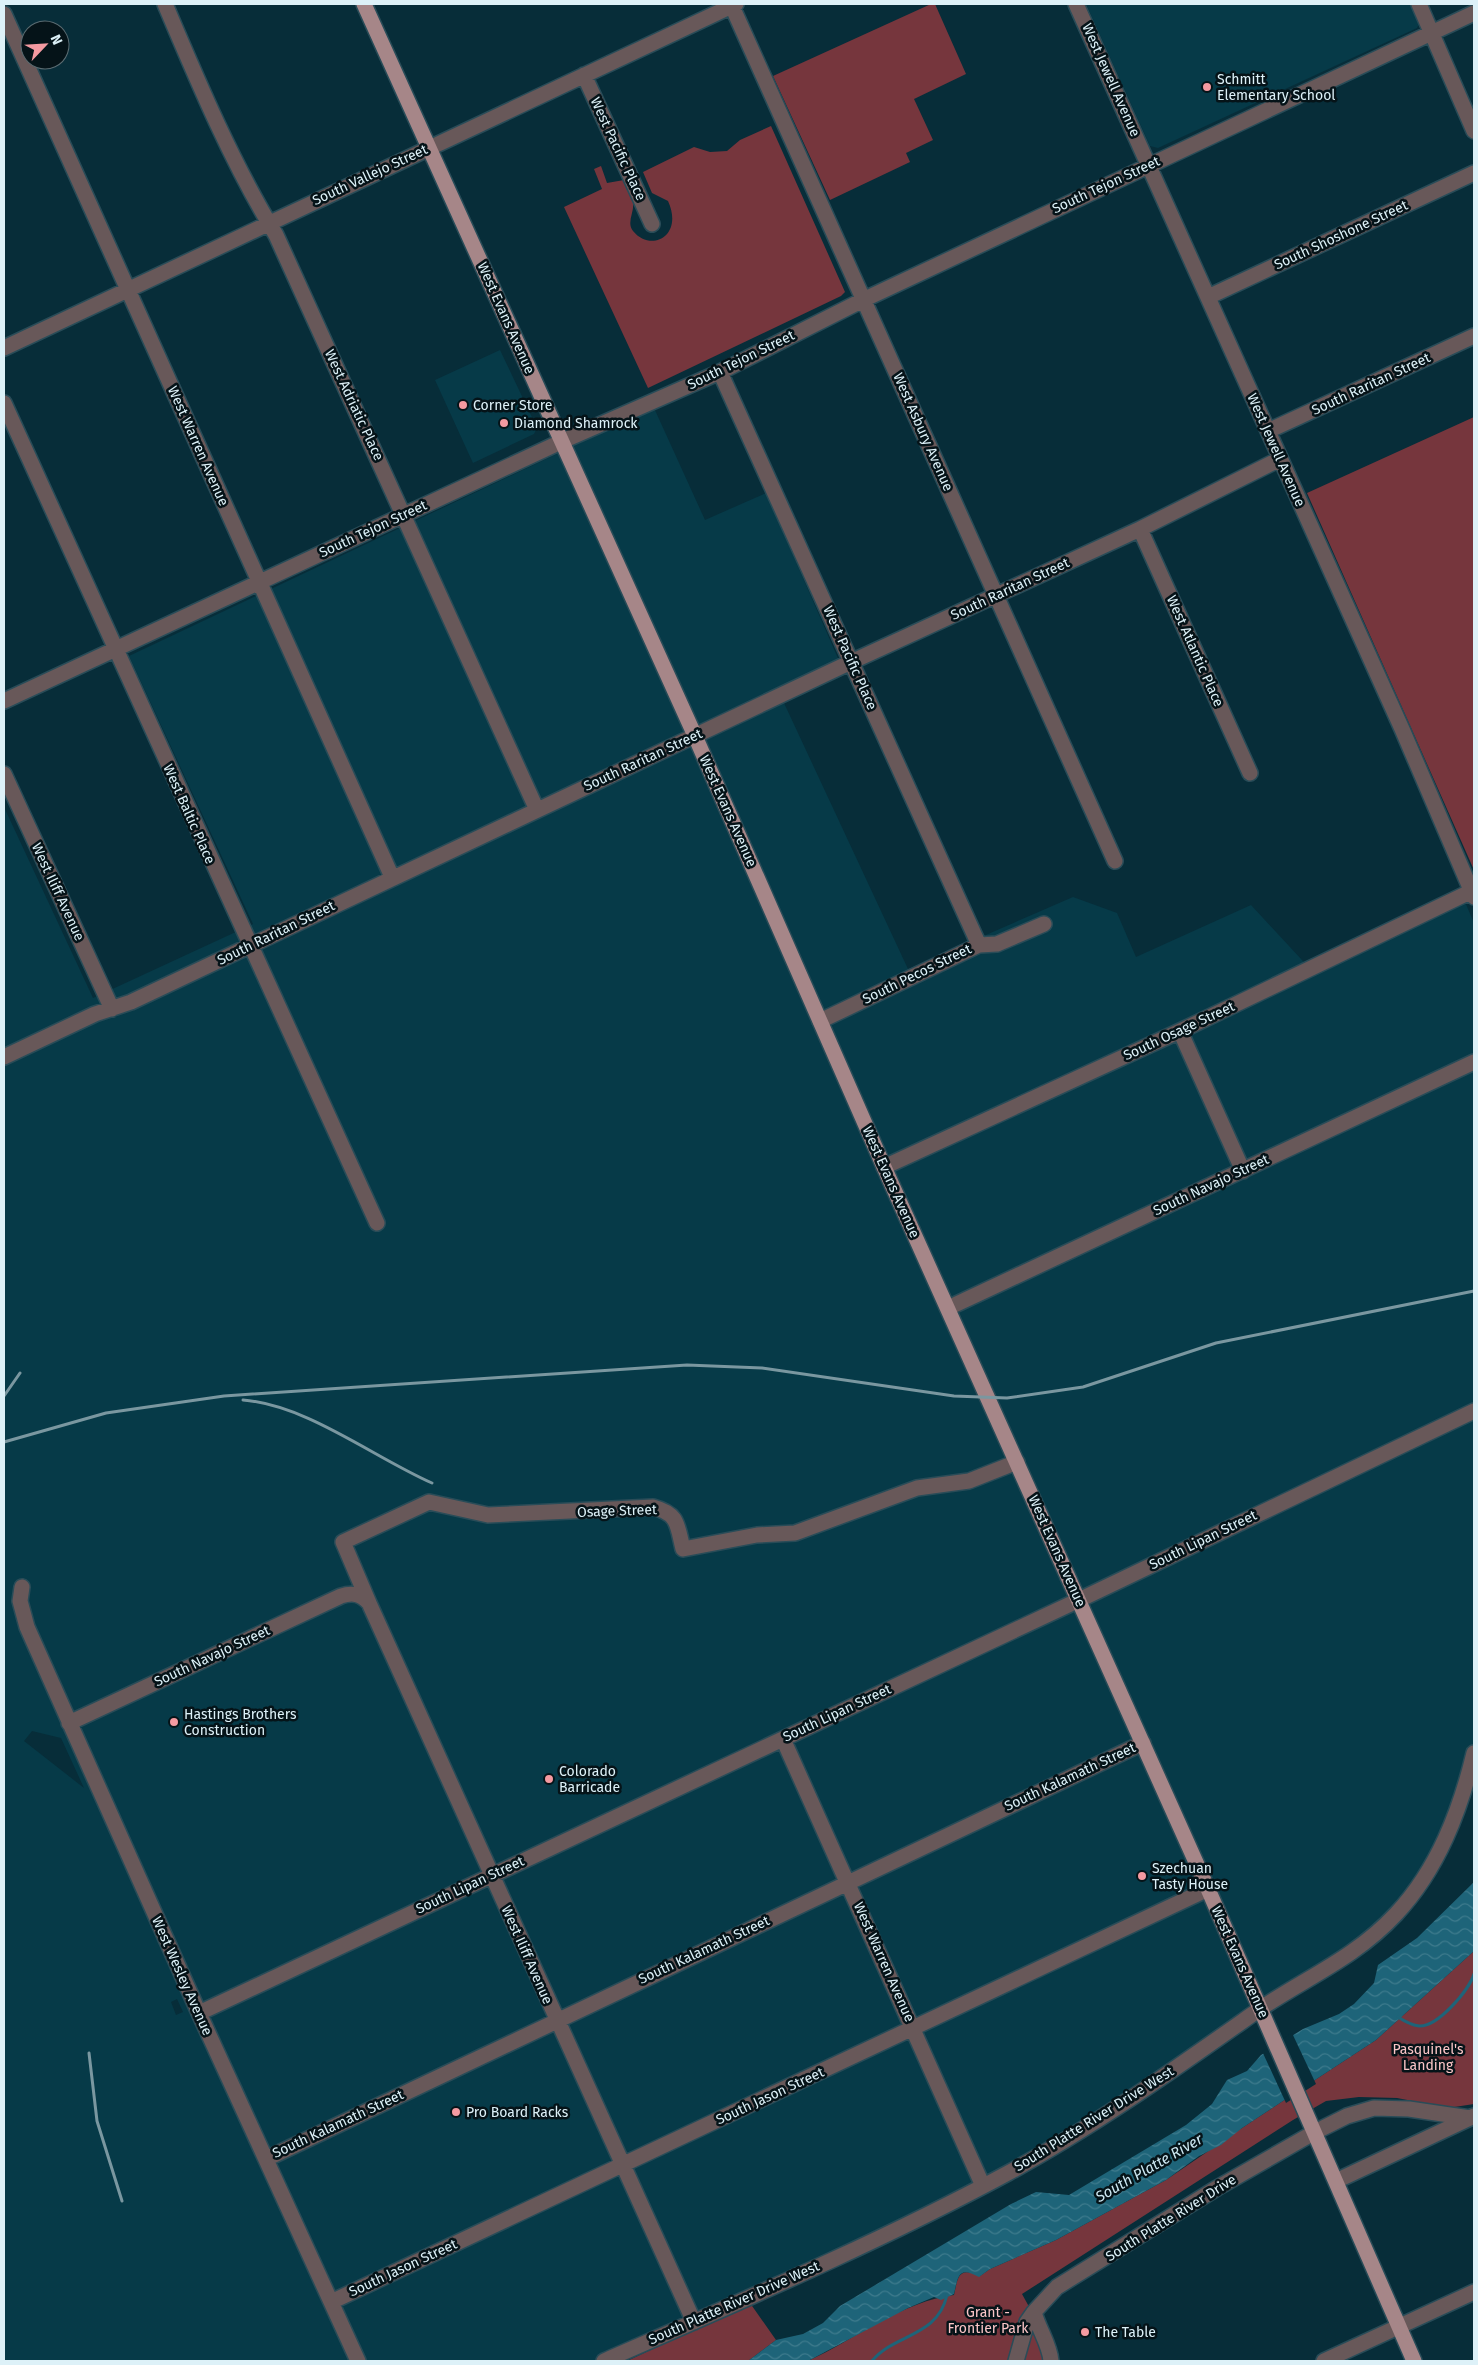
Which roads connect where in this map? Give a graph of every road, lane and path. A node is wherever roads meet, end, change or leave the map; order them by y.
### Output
1 (165, 4) edge
2 (364, 4) edge
3 (733, 4) edge
4 (1076, 4) edge
5 (1419, 4) edge
6 (1474, 13) edge
7 (4, 14) edge
8 (1431, 32) junction
9 (584, 75) junction
10 (1474, 130) edge
11 (429, 147) junction
12 (1149, 165) junction
13 (1474, 173) edge
14 (269, 223) junction
15 (652, 224) dead end
16 (128, 289) junction
17 (1208, 297) junction
18 (863, 300) junction
19 (1474, 336) edge
20 (4, 348) edge
21 (720, 372) junction
22 (4, 403) edge
23 (1268, 431) junction
24 (562, 442) junction
25 (1280, 459) junction
26 (404, 515) junction
27 (1140, 529) junction
28 (259, 582) junction
29 (996, 595) junction
30 (115, 649) junction
31 (851, 662) junction
32 (4, 701) edge
33 (695, 736) junction
34 (1250, 773) dead end
35 (4, 774) edge
36 (537, 810) junction
37 (1115, 861) dead end
38 (392, 877) junction
39 (1473, 894) edge
40 (1044, 924) dead end
41 (979, 945) junction
42 (249, 946) junction
43 (112, 1009) junction
44 (820, 1021) junction
45 (1180, 1031) junction
46 (4, 1057) edge
47 (1474, 1062) edge
48 (884, 1167) junction
49 (1243, 1171) junction
50 (377, 1223) dead end
51 (948, 1308) junction
52 (1474, 1411) edge
53 (1017, 1462) junction
54 (22, 1587) dead end
55 (1078, 1600) junction
56 (369, 1603) junction
57 (69, 1723) junction
58 (784, 1738) junction
59 (1143, 1743) junction
60 (1474, 1753) edge
61 (491, 1875) junction
62 (848, 1881) junction
63 (1208, 1889) junction
64 (1261, 2008) junction
65 (199, 2014) junction
66 (557, 2020) junction
67 (914, 2028) junction
68 (1435, 2112) junction
69 (1472, 2117) edge
70 (1315, 2132) junction
71 (1426, 2140) junction
72 (266, 2159) junction
73 (622, 2165) junction
74 (1336, 2181) junction
75 (983, 2186) junction
76 (1474, 2292) edge
77 (331, 2302) junction
78 (1034, 2312) junction
79 (694, 2322) junction
80 (1399, 2326) junction
81 (358, 2361) edge
82 (604, 2361) edge
83 (1016, 2361) edge
84 (1051, 2361) edge
85 (1324, 2361) edge
86 (1414, 2361) edge

1 - 14 street, West Adriatic Place
2 - 11 main road, West Evans Avenue
3 - 9 street, South Vallejo Street
3 - 18 street, West Asbury Avenue
4 - 12 street, West Jewell Avenue
5 - 8 street
6 - 8 street, South Tejon Street
7 - 16 street, West Warren Avenue
8 - 10 street
8 - 12 street, South Tejon Street
9 - 11 street, South Vallejo Street
9 - 15 street, West Pacific Place
11 - 14 street, South Vallejo Street
11 - 24 main road, West Evans Avenue
12 - 17 street, West Jewell Avenue
12 - 18 street, South Tejon Street
13 - 17 street, South Shoshone Street
14 - 16 street, South Vallejo Street
14 - 26 street, West Adriatic Place
16 - 20 street, South Vallejo Street
16 - 28 street, West Warren Avenue
17 - 23 street, West Jewell Avenue
18 - 21 street, South Tejon Street
18 - 29 street, West Asbury Avenue
19 - 23 street, South Raritan Street
21 - 24 street, South Tejon Street
21 - 31 street, West Pacific Place
22 - 30 street, West Baltic Place
23 - 25 street, West Jewell Avenue
24 - 26 street, South Tejon Street
24 - 33 main road, West Evans Avenue
25 - 27 street, South Raritan Street
25 - 39 street, West Jewell Avenue
26 - 28 street, South Tejon Street
26 - 36 street, West Adriatic Place
27 - 29 street, South Raritan Street
27 - 34 street, West Atlantic Place
28 - 30 street, South Tejon Street
28 - 38 street, West Warren Avenue
29 - 31 street, South Raritan Street
29 - 37 street, West Asbury Avenue
30 - 32 street, South Tejon Street
30 - 42 street, West Baltic Place
31 - 33 street, South Raritan Street
31 - 41 street, West Pacific Place
33 - 36 street, South Raritan Street
33 - 44 main road, West Evans Avenue
35 - 43 street, West Iliff Avenue
36 - 38 street, South Raritan Street
38 - 42 street, South Raritan Street
39 - 45 street, South Osage Street
40 - 41 street, South Pecos Street
41 - 44 street, South Pecos Street
42 - 43 street, South Raritan Street
42 - 50 street, West Baltic Place
43 - 46 street, South Raritan Street
44 - 48 main road, West Evans Avenue
45 - 48 street, South Osage Street
45 - 49 street
47 - 49 street, South Navajo Street
48 - 51 main road, West Evans Avenue
49 - 51 street, South Navajo Street
51 - 53 main road, West Evans Avenue
52 - 55 street, South Lipan Street
53 - 55 main road, West Evans Avenue
53 - 56 street, Osage Street
54 - 57 street, West Wesley Avenue
55 - 58 street, South Lipan Street
55 - 59 main road, West Evans Avenue
56 - 57 street, South Navajo Street
56 - 61 street, West Iliff Avenue
57 - 65 street, West Wesley Avenue
58 - 61 street, South Lipan Street
58 - 62 street, West Warren Avenue
59 - 62 street, South Kalamath Street
59 - 63 main road, West Evans Avenue
60 - 64 street, South Platte River Drive West
61 - 65 street, South Lipan Street
61 - 66 street, West Iliff Avenue
62 - 66 street, South Kalamath Street
62 - 67 street, West Warren Avenue
63 - 64 main road, West Evans Avenue
63 - 67 street, South Jason Street
64 - 70 main road, West Evans Avenue
64 - 75 street, South Platte River Drive West
65 - 72 street, West Wesley Avenue
66 - 72 street, South Kalamath Street
66 - 73 street, West Iliff Avenue
67 - 73 street, South Jason Street
67 - 75 street, West Warren Avenue
68 - 69 street, South Platte River Drive
68 - 70 street, South Platte River Drive
68 - 71 street
69 - 71 street
70 - 74 main road, West Evans Avenue
70 - 78 street, South Platte River Drive
71 - 74 street
72 - 77 street, West Wesley Avenue
73 - 77 street, South Jason Street
73 - 79 street, West Iliff Avenue
74 - 80 main road, West Evans Avenue
75 - 79 street, South Platte River Drive West
76 - 80 street
77 - 81 street, West Wesley Avenue
78 - 83 street, South Platte River Drive
78 - 84 street
79 - 82 street, South Platte River Drive West
80 - 85 street
80 - 86 main road, West Evans Avenue

